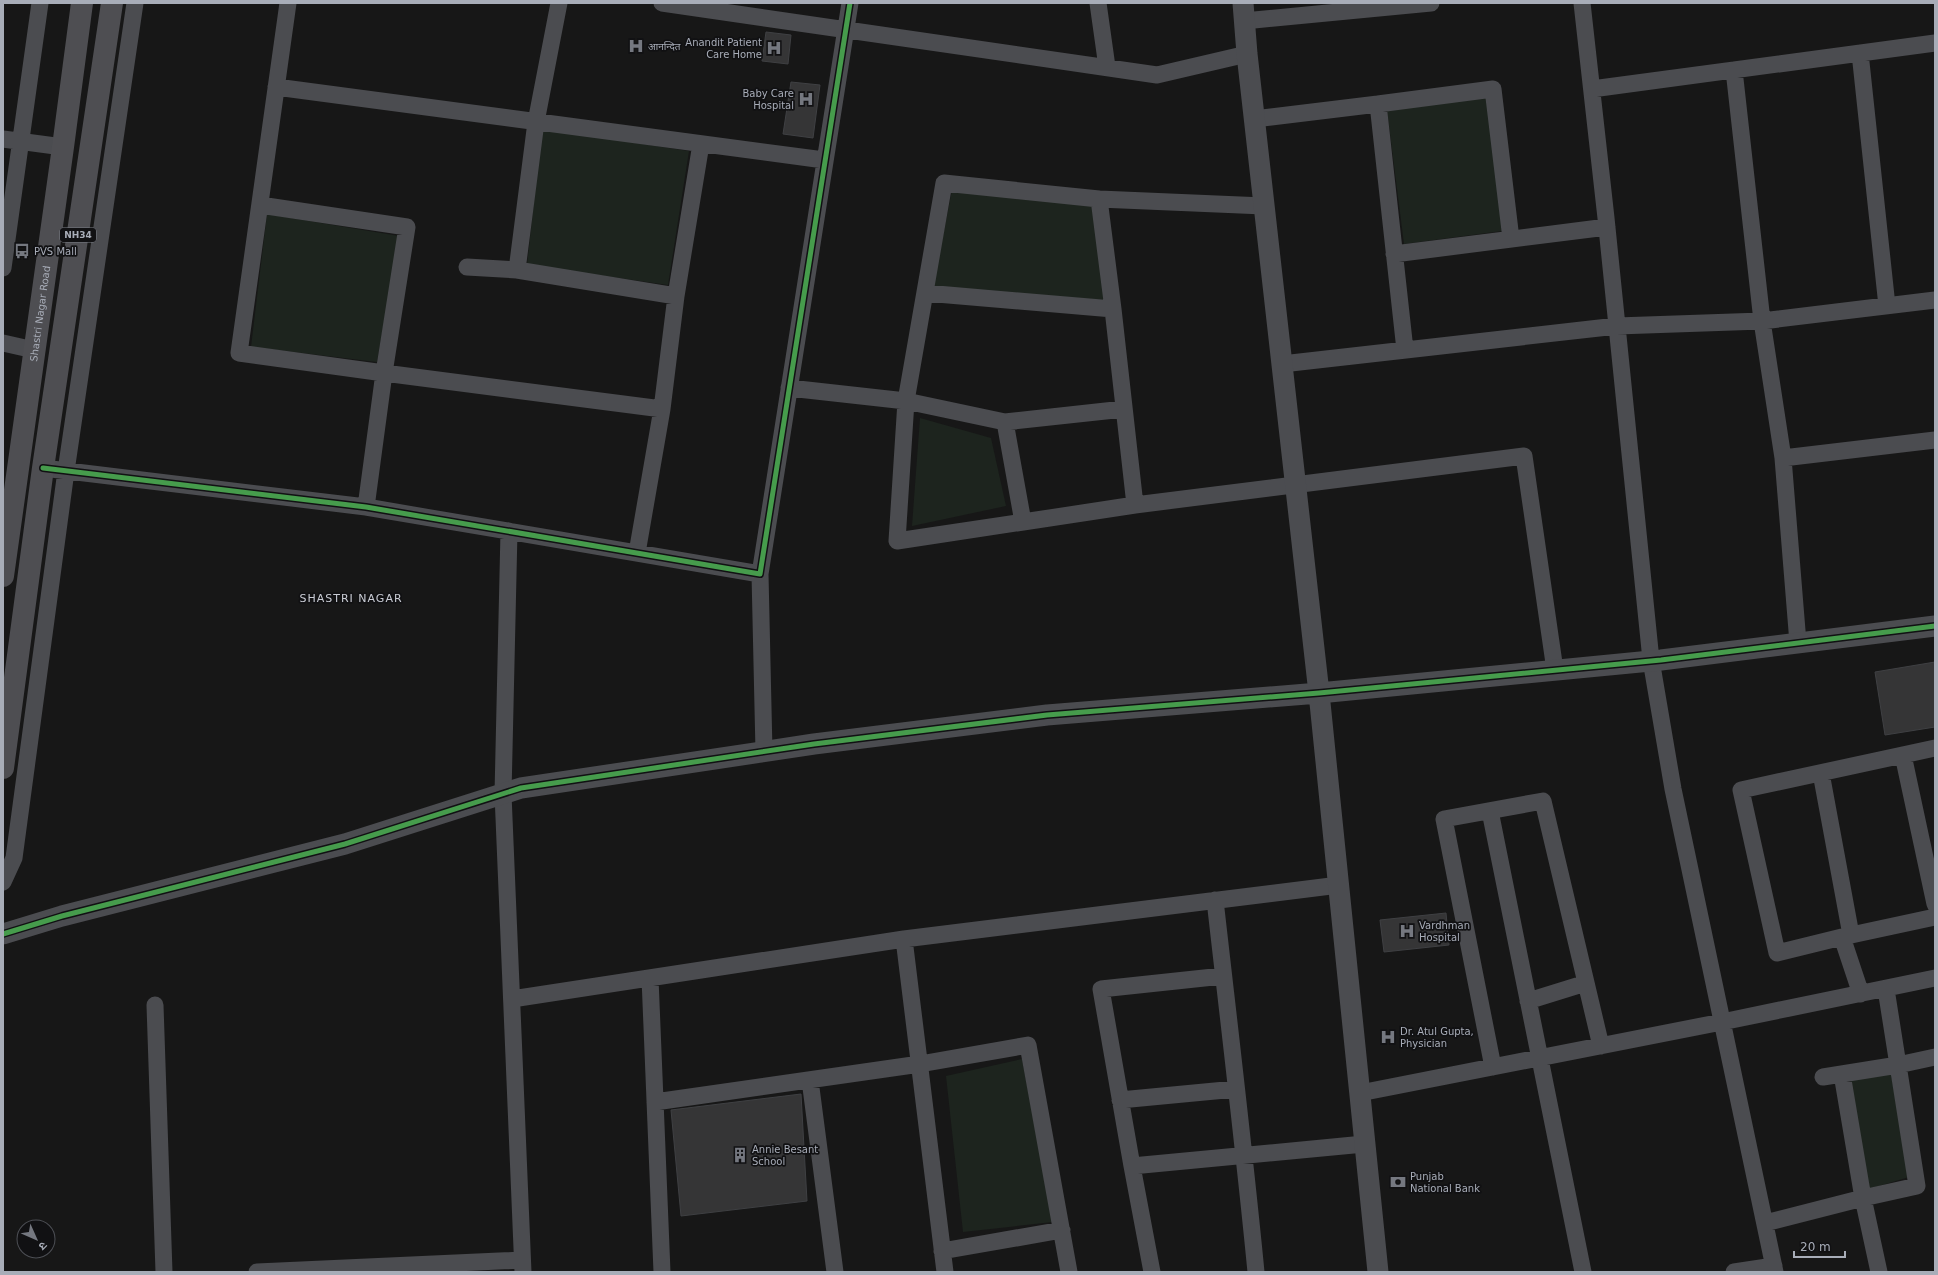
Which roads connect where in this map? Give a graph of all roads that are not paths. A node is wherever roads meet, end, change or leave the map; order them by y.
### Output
1 (40, 3) edge
2 (82, 3) edge
3 (112, 3) edge
4 (135, 3) edge
5 (288, 3) edge
6 (559, 3) edge
7 (662, 3) edge
8 (850, 3) edge
9 (1098, 3) edge
10 (1431, 3) edge
11 (1582, 3) edge
12 (1367, 6) edge
13 (715, 7) edge
14 (1243, 12) edge
15 (847, 30) junction
16 (1935, 43) edge
17 (1860, 53) junction
18 (1247, 54) junction
19 (1107, 67) junction
20 (1734, 70) junction
21 (276, 87) junction
22 (1592, 89) junction
23 (1378, 104) junction
24 (1254, 119) junction
25 (536, 122) junction
26 (3, 139) edge
27 (20, 141) junction
28 (701, 144) junction
29 (63, 147) junction
30 (90, 150) junction
31 (824, 160) junction
32 (1099, 199) junction
33 (260, 205) junction
34 (1264, 206) junction
35 (1607, 227) junction
36 (1511, 239) junction
37 (1394, 254) junction
38 (467, 267) dead end
39 (3, 268) edge
40 (517, 270) junction
41 (925, 293) junction
42 (676, 296) junction
43 (1935, 300) edge
44 (1887, 306) junction
45 (1113, 309) junction
46 (1762, 321) junction
47 (1617, 326) junction
48 (3, 343) edge
49 (34, 350) junction
50 (1405, 350) junction
51 (1282, 364) junction
52 (384, 373) junction
53 (789, 388) junction
54 (906, 401) junction
55 (662, 408) junction
56 (1124, 409) junction
57 (1005, 422) junction
58 (1935, 440) edge
59 (1783, 458) junction
60 (43, 468) junction
61 (66, 471) junction
62 (1295, 484) junction
63 (1135, 505) junction
64 (366, 507) junction
65 (1023, 522) junction
66 (6, 530) edge
67 (509, 531) junction
68 (637, 553) junction
69 (760, 574) junction
70 (3, 576) edge
71 (1935, 626) edge
72 (1798, 642) junction
73 (1651, 660) junction
74 (1555, 670) junction
75 (1319, 693) junction
76 (1935, 748) edge
77 (764, 752) junction
78 (1903, 755) junction
79 (3, 768) edge
80 (1820, 773) junction
81 (503, 794) junction
82 (1490, 811) junction
83 (3, 882) edge
84 (1339, 885) junction
85 (1215, 900) junction
86 (1935, 904) edge
87 (1935, 916) edge
88 (3, 934) edge
89 (1847, 936) junction
90 (904, 939) junction
91 (1223, 976) junction
92 (650, 978) junction
93 (1935, 978) edge
94 (1586, 983) junction
95 (1886, 988) junction
96 (1861, 994) junction
97 (512, 999) junction
98 (1528, 1001) junction
99 (155, 1005) dead end
100 (1722, 1022) junction
101 (1601, 1046) junction
102 (1935, 1057) edge
103 (1539, 1058) junction
104 (920, 1064) junction
105 (1898, 1065) junction
106 (1493, 1067) junction
107 (1842, 1074) junction
108 (1823, 1077) dead end
109 (810, 1080) junction
110 (1236, 1089) junction
111 (1360, 1093) junction
112 (1120, 1100) junction
113 (655, 1102) junction
114 (1364, 1144) junction
115 (1245, 1156) junction
116 (1132, 1166) junction
117 (1863, 1198) junction
118 (1765, 1223) junction
119 (1062, 1230) junction
120 (942, 1251) junction
121 (523, 1266) edge
122 (1775, 1269) edge
123 (164, 1272) edge
124 (257, 1272) edge
125 (662, 1272) edge
126 (835, 1272) edge
127 (945, 1272) edge
128 (1069, 1272) edge
129 (1152, 1272) edge
130 (1256, 1272) edge
131 (1378, 1272) edge
132 (1583, 1272) edge
133 (1734, 1272) edge
134 (1879, 1272) edge

1 - 27 street
2 - 29 highway, Shastri Nagar Road / NH34
3 - 30 highway, NH34
4 - 61 street
5 - 21 street
6 - 25 street
7 - 13 street
8 - 15 street
9 - 19 street
10 - 12 street
11 - 22 street
12 - 14 street
13 - 15 street
14 - 18 street
15 - 19 street
15 - 31 street
16 - 17 street
17 - 20 street
17 - 44 street
18 - 19 street
18 - 24 street
20 - 22 street
20 - 46 street
21 - 25 street
21 - 33 street
22 - 35 street
23 - 24 street
23 - 36 street
23 - 37 street
24 - 34 street
25 - 28 street
25 - 40 street
26 - 27 street
27 - 29 street
27 - 39 street
28 - 31 street
28 - 42 street
29 - 30 highway
29 - 49 highway, Shastri Nagar Road / NH34
30 - 60 highway, NH34
31 - 53 street
32 - 34 street
32 - 41 street
32 - 45 street
33 - 52 street
33 - 52 street
34 - 51 street
35 - 36 street
35 - 47 street
36 - 37 street
37 - 50 street
38 - 40 street
40 - 42 street
41 - 45 street
41 - 54 street
42 - 55 street
43 - 44 street
44 - 46 street
45 - 56 street
46 - 47 street
46 - 59 street
47 - 50 street
47 - 73 street
48 - 49 street
49 - 66 highway, Shastri Nagar Road / NH34
50 - 51 street
51 - 62 street
52 - 55 street
52 - 64 street
53 - 54 street
53 - 69 street
54 - 57 street
54 - 65 street
55 - 68 street
56 - 57 street
56 - 63 street
57 - 65 street
58 - 59 street
59 - 72 street
60 - 61 street
60 - 79 highway, NH34
61 - 64 street
61 - 83 street
62 - 63 street
62 - 74 street
62 - 75 street
63 - 65 street
64 - 67 street
66 - 70 highway, Shastri Nagar Road / NH34
67 - 68 street
67 - 81 street
68 - 69 street
69 - 77 street
71 - 72 street
72 - 73 street
73 - 74 street
73 - 100 street
74 - 75 street
75 - 77 street
75 - 84 street
76 - 78 street
77 - 81 street
78 - 80 street
78 - 86 street
80 - 89 street
80 - 89 street
81 - 88 street
81 - 97 street
82 - 94 street
82 - 98 street
82 - 106 street
84 - 85 street
84 - 111 street
85 - 90 street
85 - 91 street
87 - 89 street
89 - 96 street
90 - 92 street
90 - 104 street
91 - 110 street
91 - 112 street
92 - 97 street
92 - 113 street
93 - 95 street
94 - 98 street
94 - 101 street
95 - 96 street
95 - 105 street
96 - 100 street
97 - 121 street
98 - 103 street
99 - 123 street
100 - 101 street
100 - 118 street
101 - 103 street
102 - 105 street
103 - 106 street
103 - 132 street
104 - 109 street
104 - 119 street
104 - 120 street
105 - 107 street
105 - 117 street
106 - 111 street
107 - 108 street
107 - 117 street
109 - 113 street
109 - 126 street
110 - 112 street
110 - 115 street
111 - 114 street
112 - 116 street
113 - 125 street
114 - 115 street
114 - 131 street
115 - 116 street
115 - 130 street
116 - 129 street
117 - 118 street
117 - 134 street
118 - 122 street
119 - 120 street
119 - 128 street
120 - 127 street
121 - 124 street
122 - 133 street

